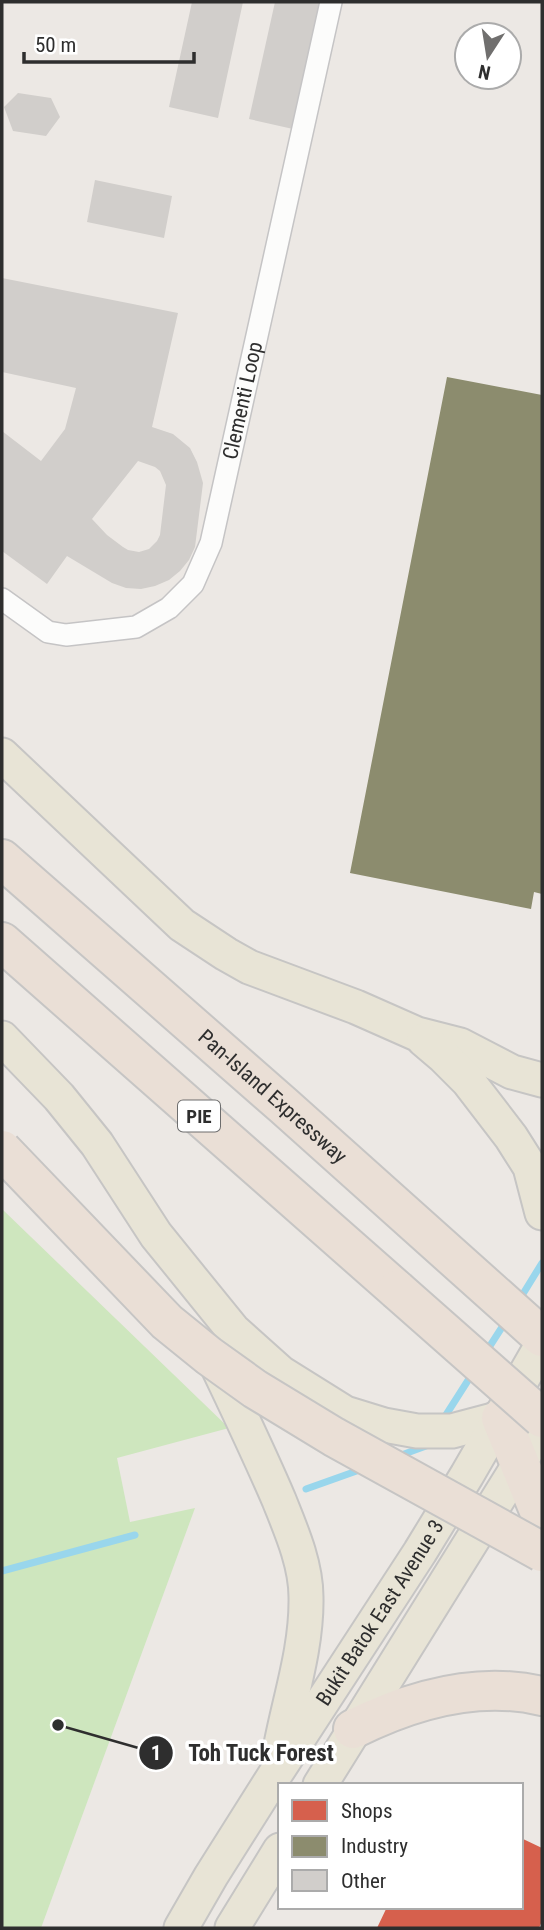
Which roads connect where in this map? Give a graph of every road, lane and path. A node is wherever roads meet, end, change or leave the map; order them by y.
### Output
1 (331, 2) edge
2 (2, 599) edge
3 (2, 755) edge
4 (2, 832) edge
5 (2, 859) edge
6 (55, 905) junction
7 (2, 942) edge
8 (417, 1034) junction
9 (2, 1038) edge
10 (542, 1080) edge
11 (2, 1150) edge
12 (542, 1213) edge
13 (156, 1235) junction
14 (540, 1361) edge
15 (500, 1418) junction
16 (542, 1420) edge
17 (519, 1465) junction
18 (542, 1518) edge
19 (542, 1552) edge
20 (542, 1696) edge
21 (353, 1729) junction
22 (276, 1773) junction
23 (321, 1783) edge
24 (278, 1853) edge
25 (181, 1928) edge
26 (232, 1928) edge

1 - 2 street, Clementi Loop
3 - 8 main road
4 - 6 highway
5 - 6 highway, Pan-Island Expressway
6 - 14 highway, Pan-Island Expressway
7 - 16 highway, PIE, bridge
8 - 10 main road
8 - 12 main road
9 - 13 main road
11 - 19 highway, bridge
13 - 15 main road
13 - 22 main road
14 - 15 main road, Bukit Batok East Avenue 3
15 - 17 highway
15 - 22 main road, Bukit Batok East Avenue 3
16 - 17 main road, Bukit Batok East Avenue 3
17 - 18 highway
17 - 21 main road, Bukit Batok East Avenue 3
20 - 21 highway
21 - 23 main road, Bukit Batok East Avenue 3
22 - 25 main road, Bukit Batok East Avenue 3
24 - 26 main road

